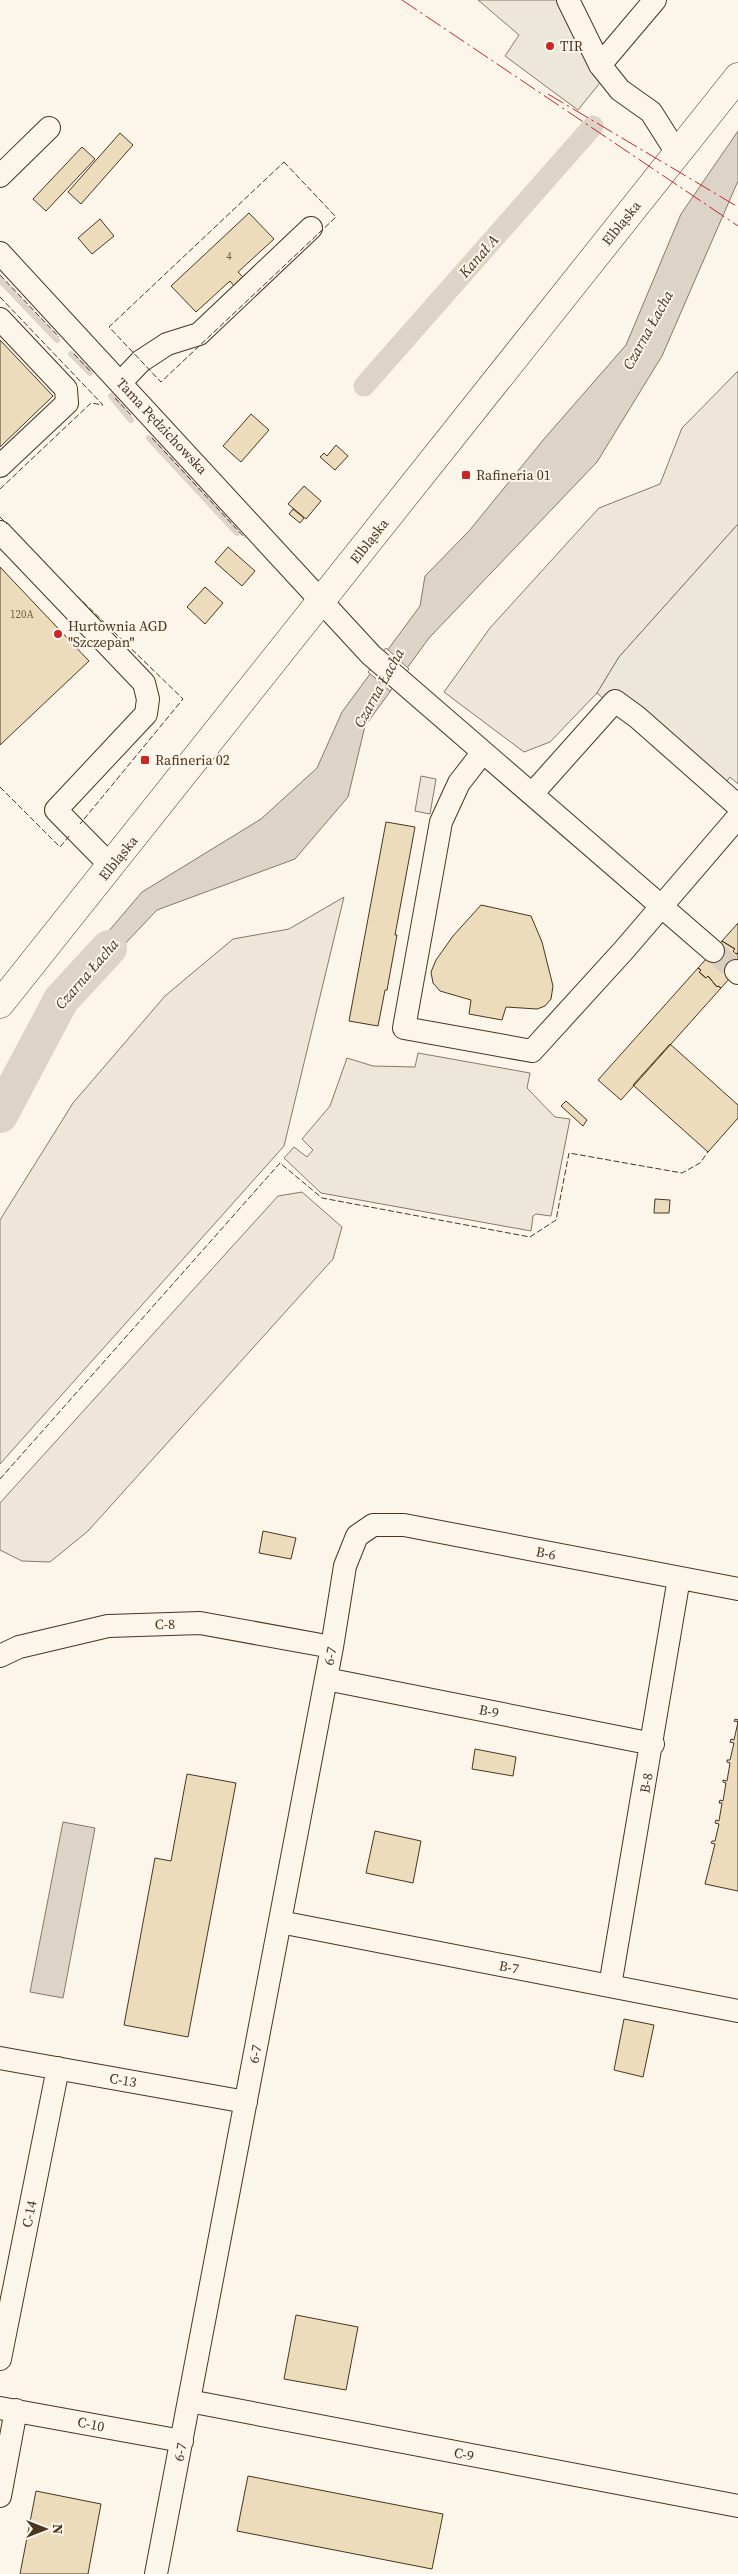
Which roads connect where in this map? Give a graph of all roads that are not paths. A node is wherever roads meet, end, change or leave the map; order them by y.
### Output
1 (568, 0) edge
2 (655, 0) edge
3 (600, 65) junction
4 (738, 77) edge
5 (49, 128) dead end
6 (677, 153) junction
7 (0, 176) edge
8 (311, 228) dead end
9 (0, 254) edge
10 (0, 319) edge
11 (121, 382) junction
12 (0, 466) edge
13 (0, 532) edge
14 (322, 600) junction
15 (482, 752) junction
16 (532, 794) junction
17 (738, 806) edge
18 (738, 817) edge
19 (112, 866) junction
20 (662, 906) junction
21 (713, 951) tunnel mouth
22 (0, 1004) edge
23 (357, 1536) joint
24 (679, 1578) junction
25 (738, 1589) edge
26 (332, 1647) junction
27 (0, 1656) edge
28 (326, 1679) junction
29 (653, 1744) junction
30 (280, 1922) junction
31 (610, 1986) junction
32 (738, 2011) edge
33 (0, 2058) edge
34 (58, 2068) junction
35 (246, 2102) junction
36 (0, 2359) edge
37 (189, 2402) junction
38 (8, 2409) edge
39 (182, 2441) junction
40 (0, 2496) edge
41 (738, 2506) edge
42 (156, 2574) edge

1 - 3 street
2 - 3 street
3 - 6 street
4 - 6 main road, Elbląska
5 - 7 street
6 - 14 main road, Elbląska
8 - 11 street
9 - 11 street, Tama Pędzichowska
10 - 12 street
11 - 14 street, Tama Pędzichowska
13 - 19 street
14 - 15 street, Tama Pędzichowska
14 - 19 main road, Elbląska
15 - 16 street, Tama Pędzichowska
15 - 20 street
16 - 17 street
16 - 20 street, Tama Pędzichowska
18 - 20 street
19 - 22 main road, Elbląska
20 - 21 street, Tama Pędzichowska
23 - 24 street, B-6
23 - 26 street, 6-7
24 - 25 street, B-6
24 - 29 street, B-8
26 - 27 street, C-8
26 - 28 street, 6-7
28 - 29 street, B-9
28 - 30 street, 6-7
29 - 31 street, B-8
30 - 31 street, B-7
30 - 35 street, 6-7
31 - 32 street, B-7
33 - 34 street, C-13
34 - 35 street, C-13
34 - 36 street, C-14
35 - 37 street, 6-7
37 - 39 street, 6-7
37 - 41 street, C-9
38 - 39 street, C-10
38 - 40 street
39 - 42 street, 6-7

